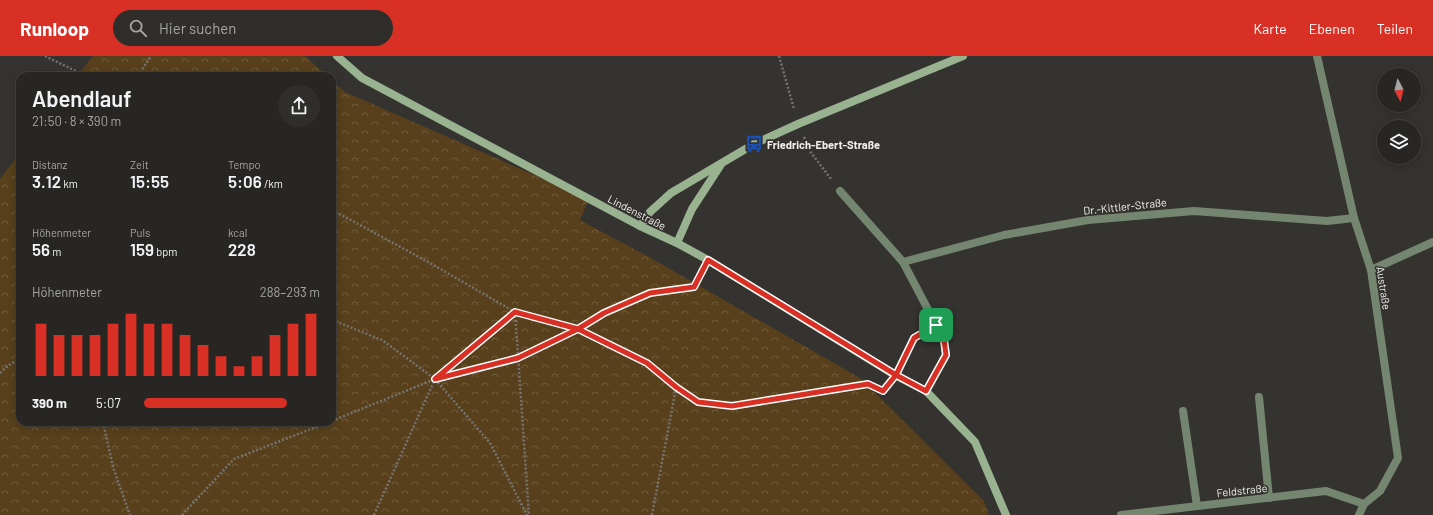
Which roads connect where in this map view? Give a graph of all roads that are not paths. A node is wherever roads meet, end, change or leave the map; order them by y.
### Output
1 (337, 56) edge
2 (963, 56) edge
3 (1317, 56) edge
4 (721, 163) junction
5 (840, 190) dead end
6 (1354, 218) junction
7 (640, 226) junction
8 (1433, 242) edge
9 (676, 243) junction
10 (903, 262) junction
11 (1371, 270) junction
12 (926, 391) junction
13 (1259, 397) dead end
14 (1183, 411) dead end
15 (1269, 498) junction
16 (1364, 504) junction
17 (1197, 506) junction
18 (1006, 515) edge
19 (1121, 515) edge
20 (1359, 515) edge

1 - 7 street, Lindenstraße
2 - 4 street
3 - 6 street, Austraße
4 - 7 street
4 - 9 street
5 - 10 street
6 - 10 street, Dr.-Kittler-Straße
6 - 11 street, Austraße
7 - 9 street, Lindenstraße
8 - 11 street
9 - 12 street, Lindenstraße
10 - 12 street
11 - 16 street, Austraße
12 - 18 street, Lindenstraße
13 - 15 street
14 - 17 street
15 - 16 street, Feldstraße
15 - 17 street, Feldstraße
16 - 20 street, Austraße
17 - 19 street, Feldstraße

